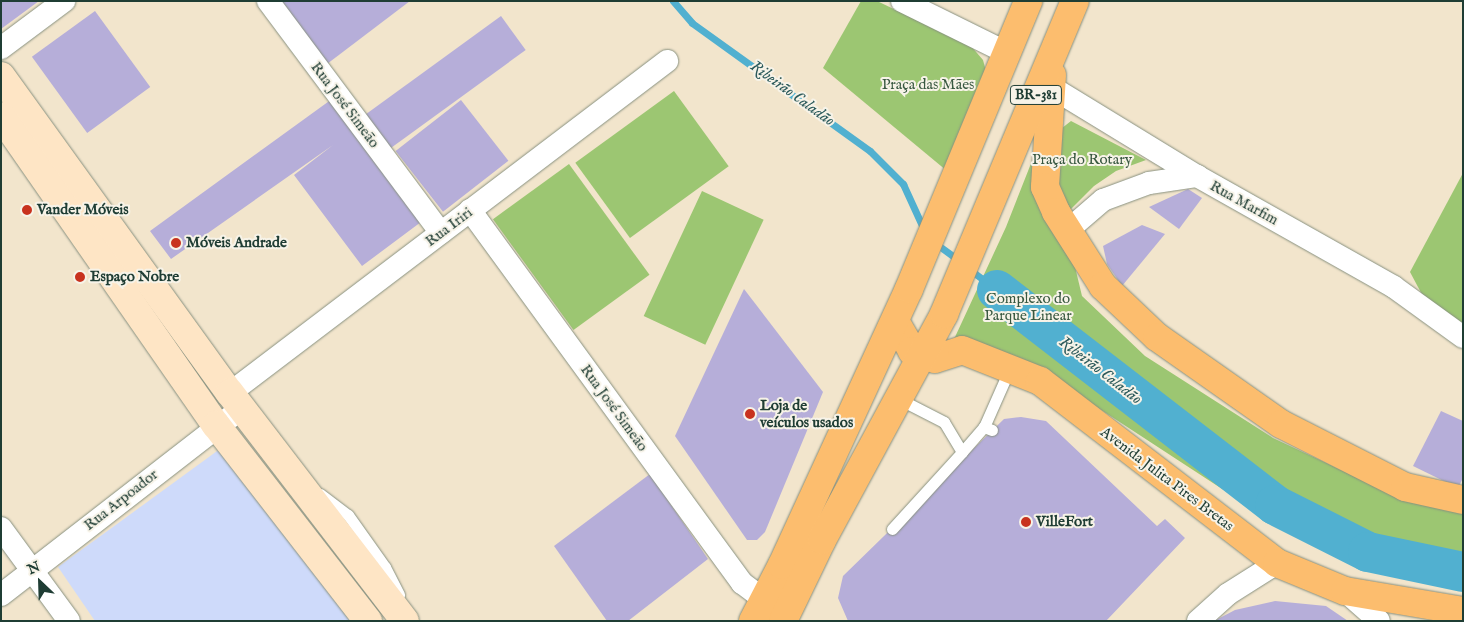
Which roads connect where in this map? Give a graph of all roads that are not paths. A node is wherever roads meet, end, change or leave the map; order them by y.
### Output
1 (64, 1) edge
2 (268, 1) edge
3 (902, 1) edge
4 (1028, 1) edge
5 (1075, 1) edge
6 (1054, 46) junction
7 (1, 48) edge
8 (1007, 53) junction
9 (667, 61) dead end
10 (1, 76) edge
11 (1050, 87) junction
12 (1029, 111) junction
13 (1, 116) edge
14 (1197, 176) junction
15 (470, 210) junction
16 (1067, 231) junction
17 (441, 233) junction
18 (895, 321) junction
19 (1463, 337) edge
20 (929, 357) junction
21 (1010, 367) junction
22 (899, 399) junction
23 (236, 400) junction
24 (216, 426) junction
25 (275, 451) junction
26 (962, 452) junction
27 (1463, 500) edge
28 (1, 528) edge
29 (892, 529) dead end
30 (1277, 562) junction
31 (32, 570) junction
32 (1345, 591) junction
33 (1, 595) edge
34 (758, 611) edge
35 (1463, 611) edge
36 (791, 619) edge
37 (69, 621) edge
38 (368, 621) edge
39 (405, 621) edge
40 (412, 621) edge
41 (732, 621) edge
42 (1198, 621) edge
43 (1379, 621) edge

1 - 7 street
2 - 17 street, Rua José Simeão
3 - 8 street
4 - 8 main road, BR-381
5 - 6 main road, BR-381
6 - 11 main road
6 - 12 main road, BR-381
8 - 18 main road, BR-381
9 - 15 street, Rua Iriri
10 - 23 main road
11 - 12 street
11 - 14 street, Rua Marfim
11 - 16 main road
12 - 20 main road, BR-381
13 - 24 main road
14 - 16 street
14 - 19 street, Rua Marfim
15 - 17 street, Rua Iriri
15 - 34 street, Rua José Simeão
16 - 27 main road
17 - 23 street, Rua Iriri
18 - 20 main road
18 - 34 main road
20 - 21 main road, Avenida Julita Pires Bretas
20 - 22 main road
21 - 26 lane
21 - 30 main road, Avenida Julita Pires Bretas
22 - 26 lane
22 - 36 main road
23 - 24 street, Rua Arpoador
23 - 25 main road
24 - 31 street, Rua Arpoador
24 - 38 main road
25 - 39 main road
25 - 40 lane
26 - 29 lane
28 - 31 street
30 - 32 main road, Avenida Julita Pires Bretas
30 - 42 street
31 - 33 street, Rua Arpoador
31 - 37 street
32 - 35 main road, Avenida Julita Pires Bretas
32 - 43 street
34 - 36 street, Rua José Simeão
34 - 41 main road

